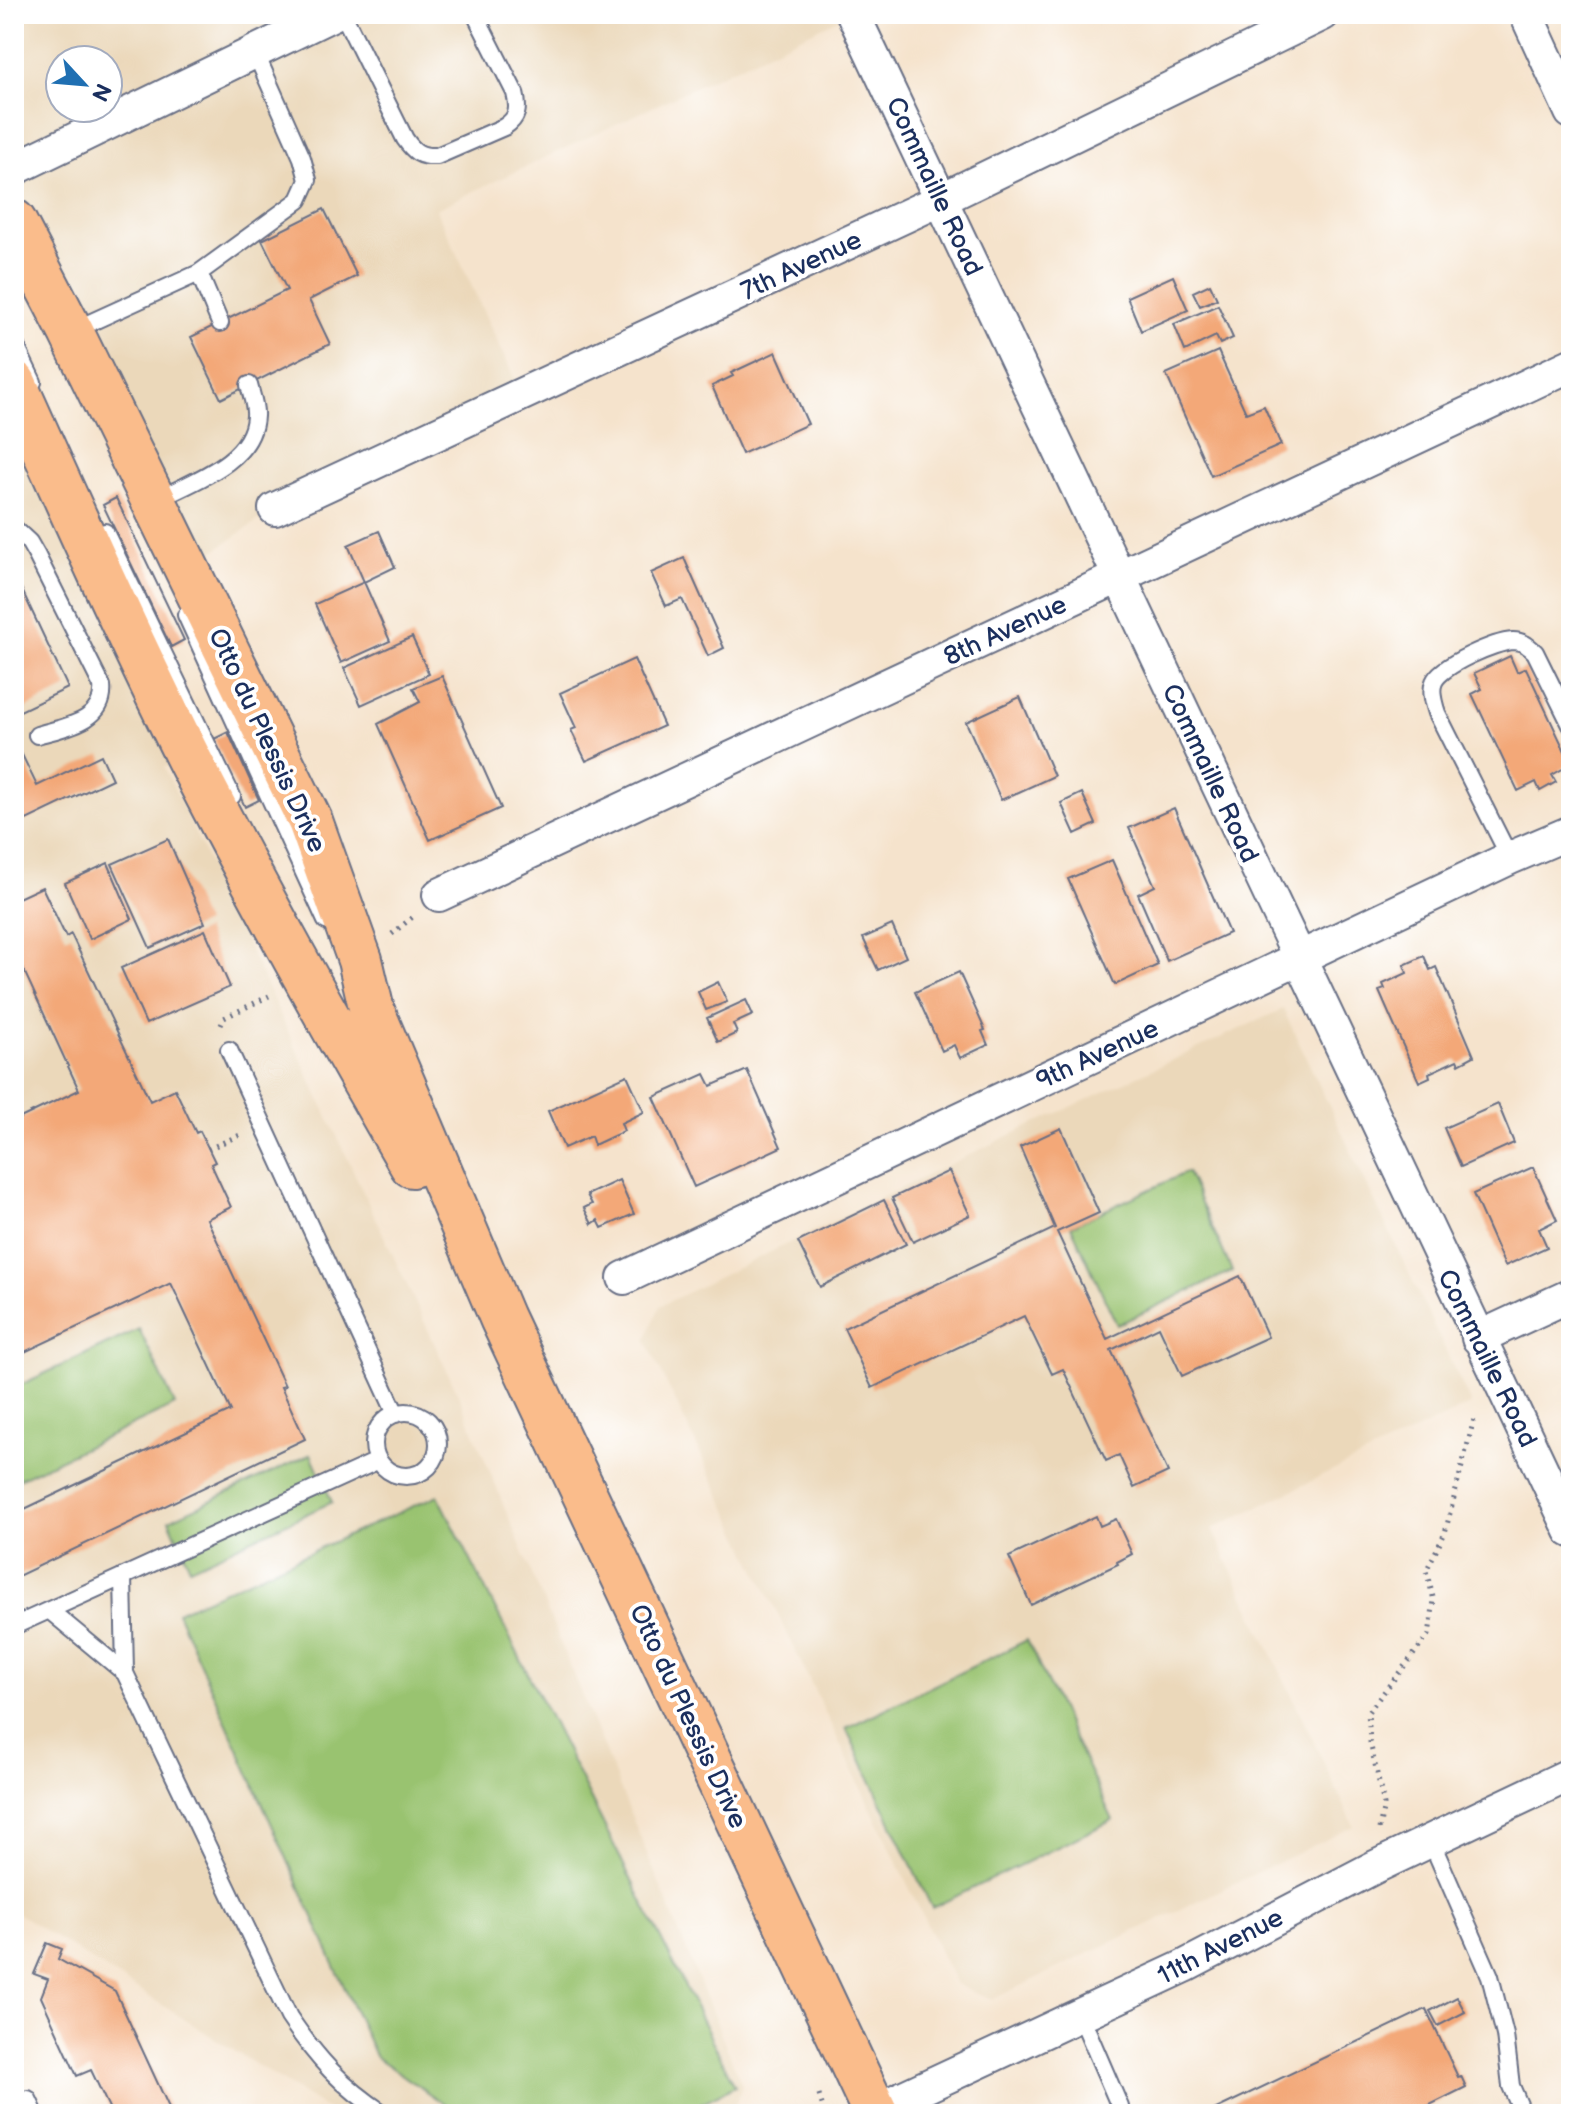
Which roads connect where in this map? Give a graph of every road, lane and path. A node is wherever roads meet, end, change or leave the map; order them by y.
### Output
1 (333, 14) edge
2 (343, 14) edge
3 (475, 14) edge
4 (853, 14) edge
5 (1323, 14) edge
6 (1526, 14) edge
7 (255, 52) junction
8 (1571, 112) edge
9 (14, 169) edge
10 (942, 199) junction
11 (14, 222) edge
12 (14, 239) edge
13 (199, 273) junction
14 (220, 323) dead end
15 (59, 327) junction
16 (14, 342) edge
17 (1571, 365) edge
18 (249, 385) dead end
19 (27, 389) edge
20 (154, 502) junction
21 (275, 509) dead end
22 (96, 514) dead end
23 (14, 528) edge
24 (1118, 577) junction
25 (178, 599) dead end
26 (1571, 725) edge
27 (37, 735) dead end
28 (237, 807) dead end
29 (1571, 832) edge
30 (1510, 858) junction
31 (261, 861) dead end
32 (439, 895) joint
33 (1299, 959) junction
34 (360, 960) junction
35 (306, 978) junction
36 (372, 1011) junction
37 (337, 1036) junction
38 (229, 1050) joint
39 (624, 1278) dead end
40 (1571, 1295) edge
41 (502, 1318) junction
42 (1478, 1338) junction
43 (1476, 1405) dead end
44 (396, 1414) junction
45 (377, 1461) junction
46 (1571, 1531) edge
47 (123, 1576) junction
48 (49, 1610) junction
49 (14, 1626) edge
50 (125, 1673) junction
51 (1571, 1774) edge
52 (1431, 1841) junction
53 (1373, 1868) junction
54 (1080, 2014) junction
55 (873, 2113) edge
56 (384, 2114) edge
57 (1120, 2114) edge
58 (1523, 2114) edge

1 - 7 street
2 - 3 lane
4 - 10 street, Commaille Road
5 - 10 street, 7th Avenue
6 - 8 street
7 - 9 street
7 - 13 lane
10 - 21 street, 7th Avenue
10 - 24 street, Commaille Road
11 - 15 main road, Otto du Plessis Drive
12 - 15 lane
13 - 14 lane
13 - 15 lane
15 - 20 main road, Otto du Plessis Drive
16 - 19 lane
17 - 24 street, 8th Avenue
18 - 20 lane
19 - 35 main road, Otto du Plessis Drive
20 - 34 main road, Otto du Plessis Drive
22 - 28 lane
23 - 27 lane
24 - 32 street, 8th Avenue
24 - 33 street, Commaille Road
25 - 36 lane
26 - 30 lane
29 - 30 street, 9th Avenue
30 - 33 street, 9th Avenue
31 - 37 lane
32 - 34 path
33 - 39 street, 9th Avenue
33 - 42 street, Commaille Road
34 - 36 main road, Otto du Plessis Drive
35 - 37 main road, Otto du Plessis Drive
35 - 38 path
36 - 41 main road, Otto du Plessis Drive
37 - 41 main road, Otto du Plessis Drive
38 - 44 lane
40 - 42 street
41 - 55 main road, Otto du Plessis Drive
42 - 46 street, Commaille Road
43 - 53 path
44 - 45 lane
44 - 45 lane
45 - 47 lane
47 - 48 lane
47 - 50 lane
48 - 49 lane
48 - 50 lane
50 - 56 lane
51 - 52 street, 11th Avenue
52 - 53 street, 11th Avenue
52 - 58 lane
53 - 54 street, 11th Avenue
54 - 55 street, 11th Avenue
54 - 57 lane

